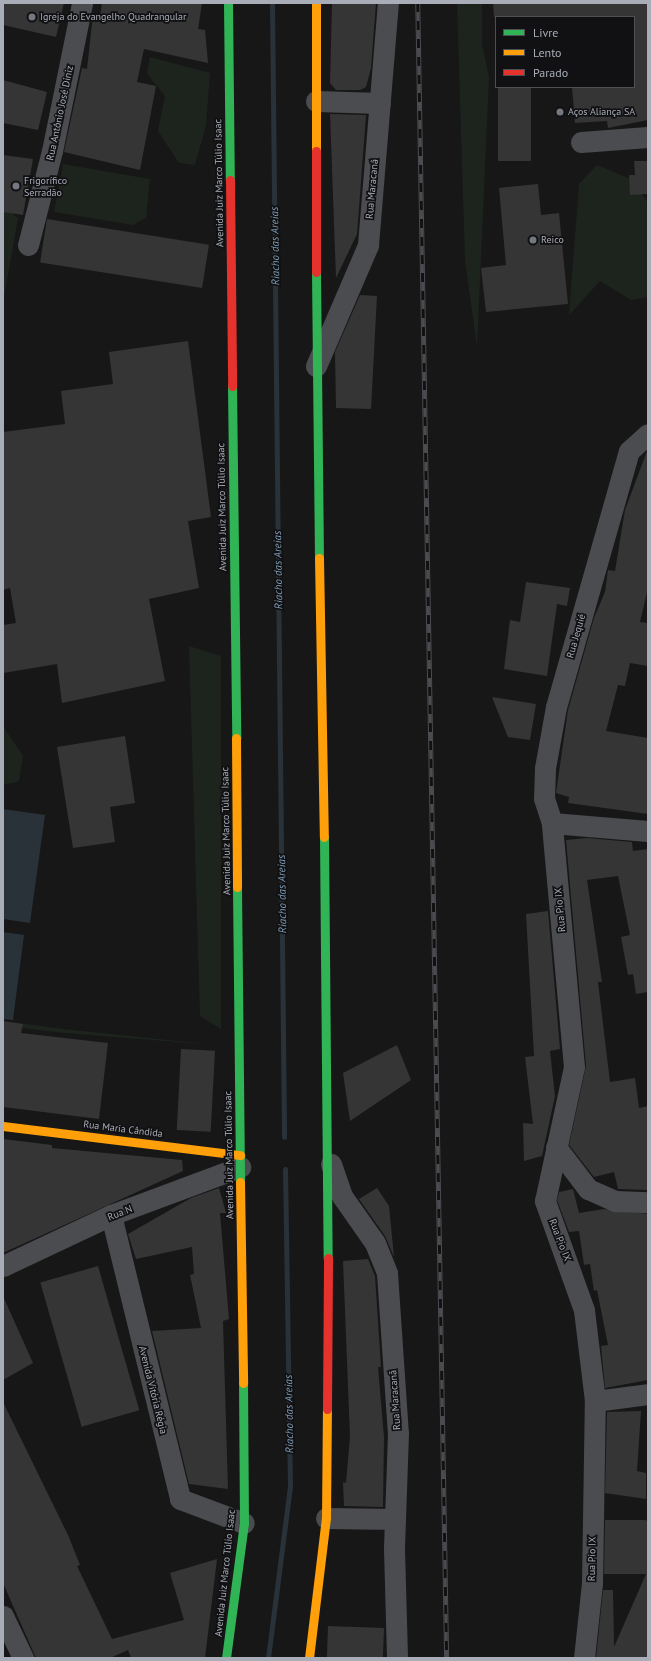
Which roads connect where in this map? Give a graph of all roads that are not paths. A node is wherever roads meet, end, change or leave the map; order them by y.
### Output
1 (82, 3) edge
2 (228, 3) edge
3 (316, 3) edge
4 (388, 3) edge
5 (316, 101) junction
6 (380, 103) junction
7 (648, 137) edge
8 (581, 142) dead end
9 (28, 245) dead end
10 (316, 366) junction
11 (648, 434) edge
12 (552, 823) junction
13 (648, 831) edge
14 (3, 1126) edge
15 (556, 1147) junction
16 (208, 1151) junction
17 (329, 1158) junction
18 (240, 1161) junction
19 (212, 1178) junction
20 (648, 1202) edge
21 (111, 1216) junction
22 (3, 1266) edge
23 (648, 1394) edge
24 (595, 1401) junction
25 (326, 1518) junction
26 (395, 1520) junction
27 (244, 1523) junction
28 (3, 1616) edge
29 (23, 1658) edge
30 (226, 1658) edge
31 (310, 1658) edge
32 (397, 1658) edge
33 (584, 1658) edge

1 - 9 street, Rua Antônio José Diniz
2 - 18 main road, Avenida Juiz Marco Túlio Isaac
3 - 5 main road
4 - 6 street, Rua Maracanã
5 - 6 street
5 - 10 main road
6 - 10 street, Rua Maracanã
7 - 8 street
10 - 17 main road
11 - 12 street, Rua Jequié
12 - 13 street
12 - 15 street, Rua Pio IX
14 - 16 main road, Rua Maria Cândida
15 - 20 street
15 - 24 street, Rua Pio IX
16 - 18 main road, Rua Maria Cândida
16 - 19 street
17 - 25 main road
17 - 26 street, Rua Maracanã
18 - 19 street, Rua N
18 - 27 main road, Avenida Juiz Marco Túlio Isaac
19 - 21 street, Rua N
21 - 22 street, Rua N
21 - 27 street, Avenida Vitória Régia
23 - 24 street
24 - 33 street, Rua Pio IX
25 - 26 street
25 - 31 main road
26 - 32 street, Rua Maracanã
27 - 30 main road, Avenida Juiz Marco Túlio Isaac
28 - 29 street

